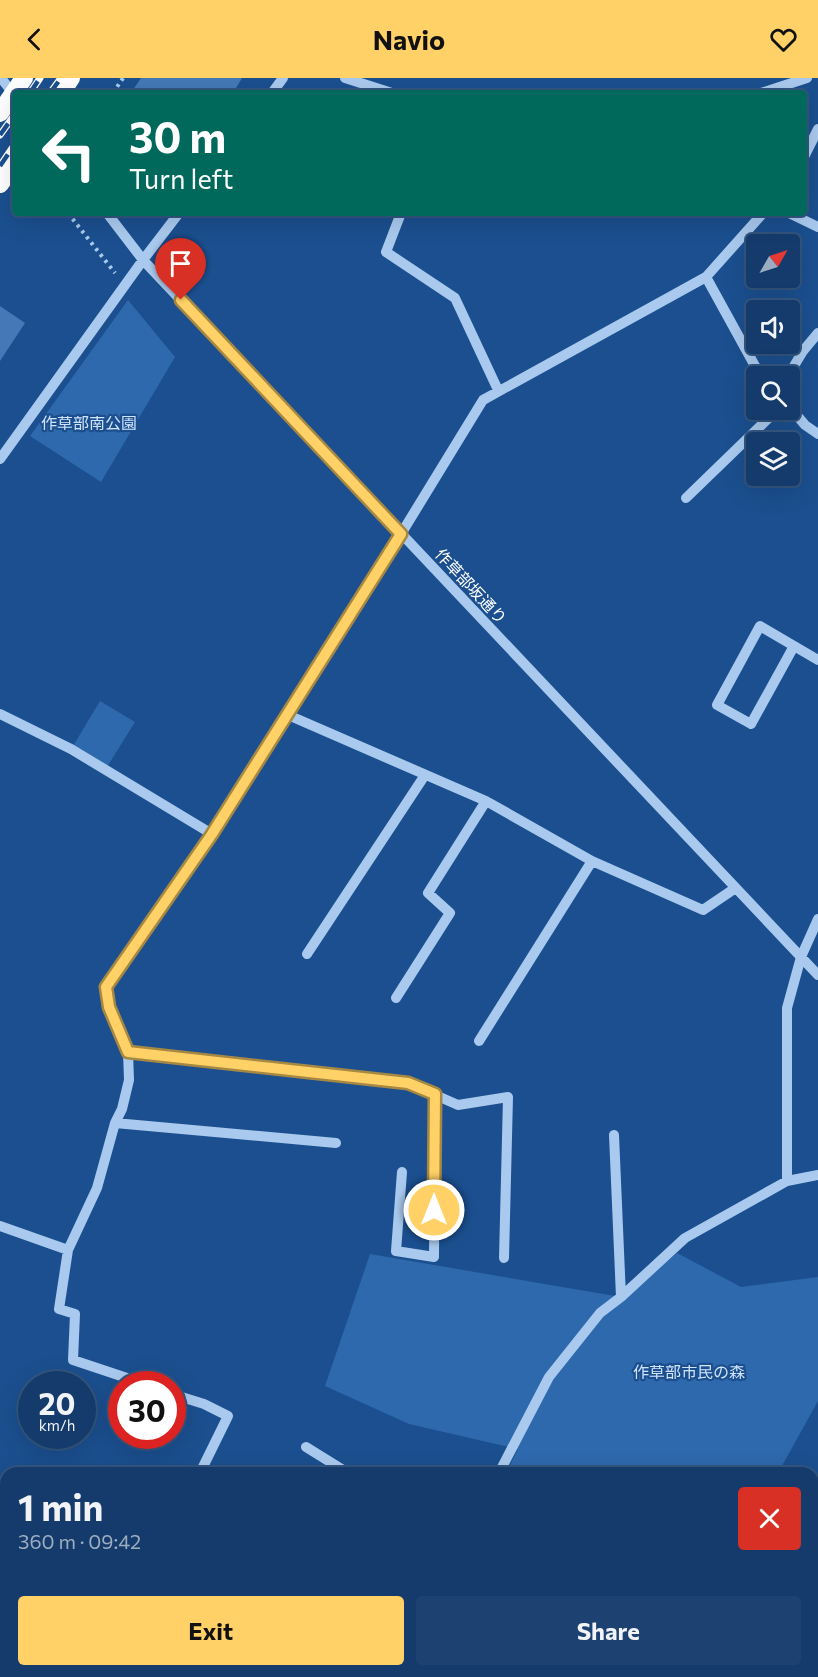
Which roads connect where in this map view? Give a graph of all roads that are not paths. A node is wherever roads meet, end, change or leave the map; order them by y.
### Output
1 (1, 78) edge
2 (345, 78) edge
3 (807, 78) edge
4 (383, 90) edge
5 (770, 90) edge
6 (12, 92) edge
7 (12, 98) edge
8 (0, 113) edge
9 (818, 129) edge
10 (807, 151) edge
11 (12, 166) edge
12 (0, 184) edge
13 (109, 216) edge
14 (177, 216) edge
15 (400, 216) edge
16 (760, 216) edge
17 (795, 216) edge
18 (818, 227) edge
19 (143, 260) junction
20 (706, 277) junction
21 (818, 333) edge
22 (755, 366) edge
23 (794, 366) edge
24 (498, 390) junction
25 (767, 420) edge
26 (800, 420) edge
27 (818, 434) edge
28 (0, 459) edge
29 (686, 498) dead end
30 (401, 534) junction
31 (794, 646) junction
32 (818, 660) edge
33 (0, 714) edge
34 (288, 715) junction
35 (426, 775) junction
36 (486, 801) junction
37 (212, 834) junction
38 (592, 861) junction
39 (734, 889) junction
40 (818, 919) edge
41 (307, 954) dead end
42 (801, 957) junction
43 (818, 975) edge
44 (396, 998) dead end
45 (479, 1041) dead end
46 (128, 1052) junction
47 (435, 1094) junction
48 (115, 1123) junction
49 (614, 1135) dead end
50 (336, 1143) dead end
51 (402, 1172) dead end
52 (818, 1175) edge
53 (787, 1181) junction
54 (0, 1226) edge
55 (68, 1250) junction
56 (504, 1258) dead end
57 (621, 1297) junction
58 (108, 1372) edge
59 (186, 1398) edge
60 (306, 1447) dead end
61 (203, 1467) edge
62 (338, 1467) edge
63 (502, 1467) edge

1 - 6 street
2 - 4 street
3 - 5 street
7 - 8 highway
9 - 10 street
11 - 12 highway
13 - 19 street, 作草部坂通り
14 - 19 street
15 - 24 street
16 - 20 street
17 - 18 street
19 - 28 street
19 - 30 street, 作草部坂通り
20 - 22 street
20 - 24 street
21 - 23 street
24 - 30 street
25 - 29 street
26 - 27 street
30 - 34 street
30 - 39 street, 作草部坂通り
31 - 31 street
31 - 32 street
33 - 37 street
34 - 35 street
34 - 37 street
35 - 36 street
35 - 41 street
36 - 38 street
36 - 44 street
37 - 46 street
38 - 39 street
38 - 45 street
39 - 42 street, 作草部坂通り
40 - 42 street
42 - 43 street, 作草部坂通り
42 - 53 street
46 - 47 street
46 - 48 street
47 - 51 street
47 - 56 street
48 - 50 street
48 - 55 street
49 - 57 street
52 - 53 street
53 - 57 street
54 - 55 street
55 - 58 street
57 - 63 street
59 - 61 street
60 - 62 street

